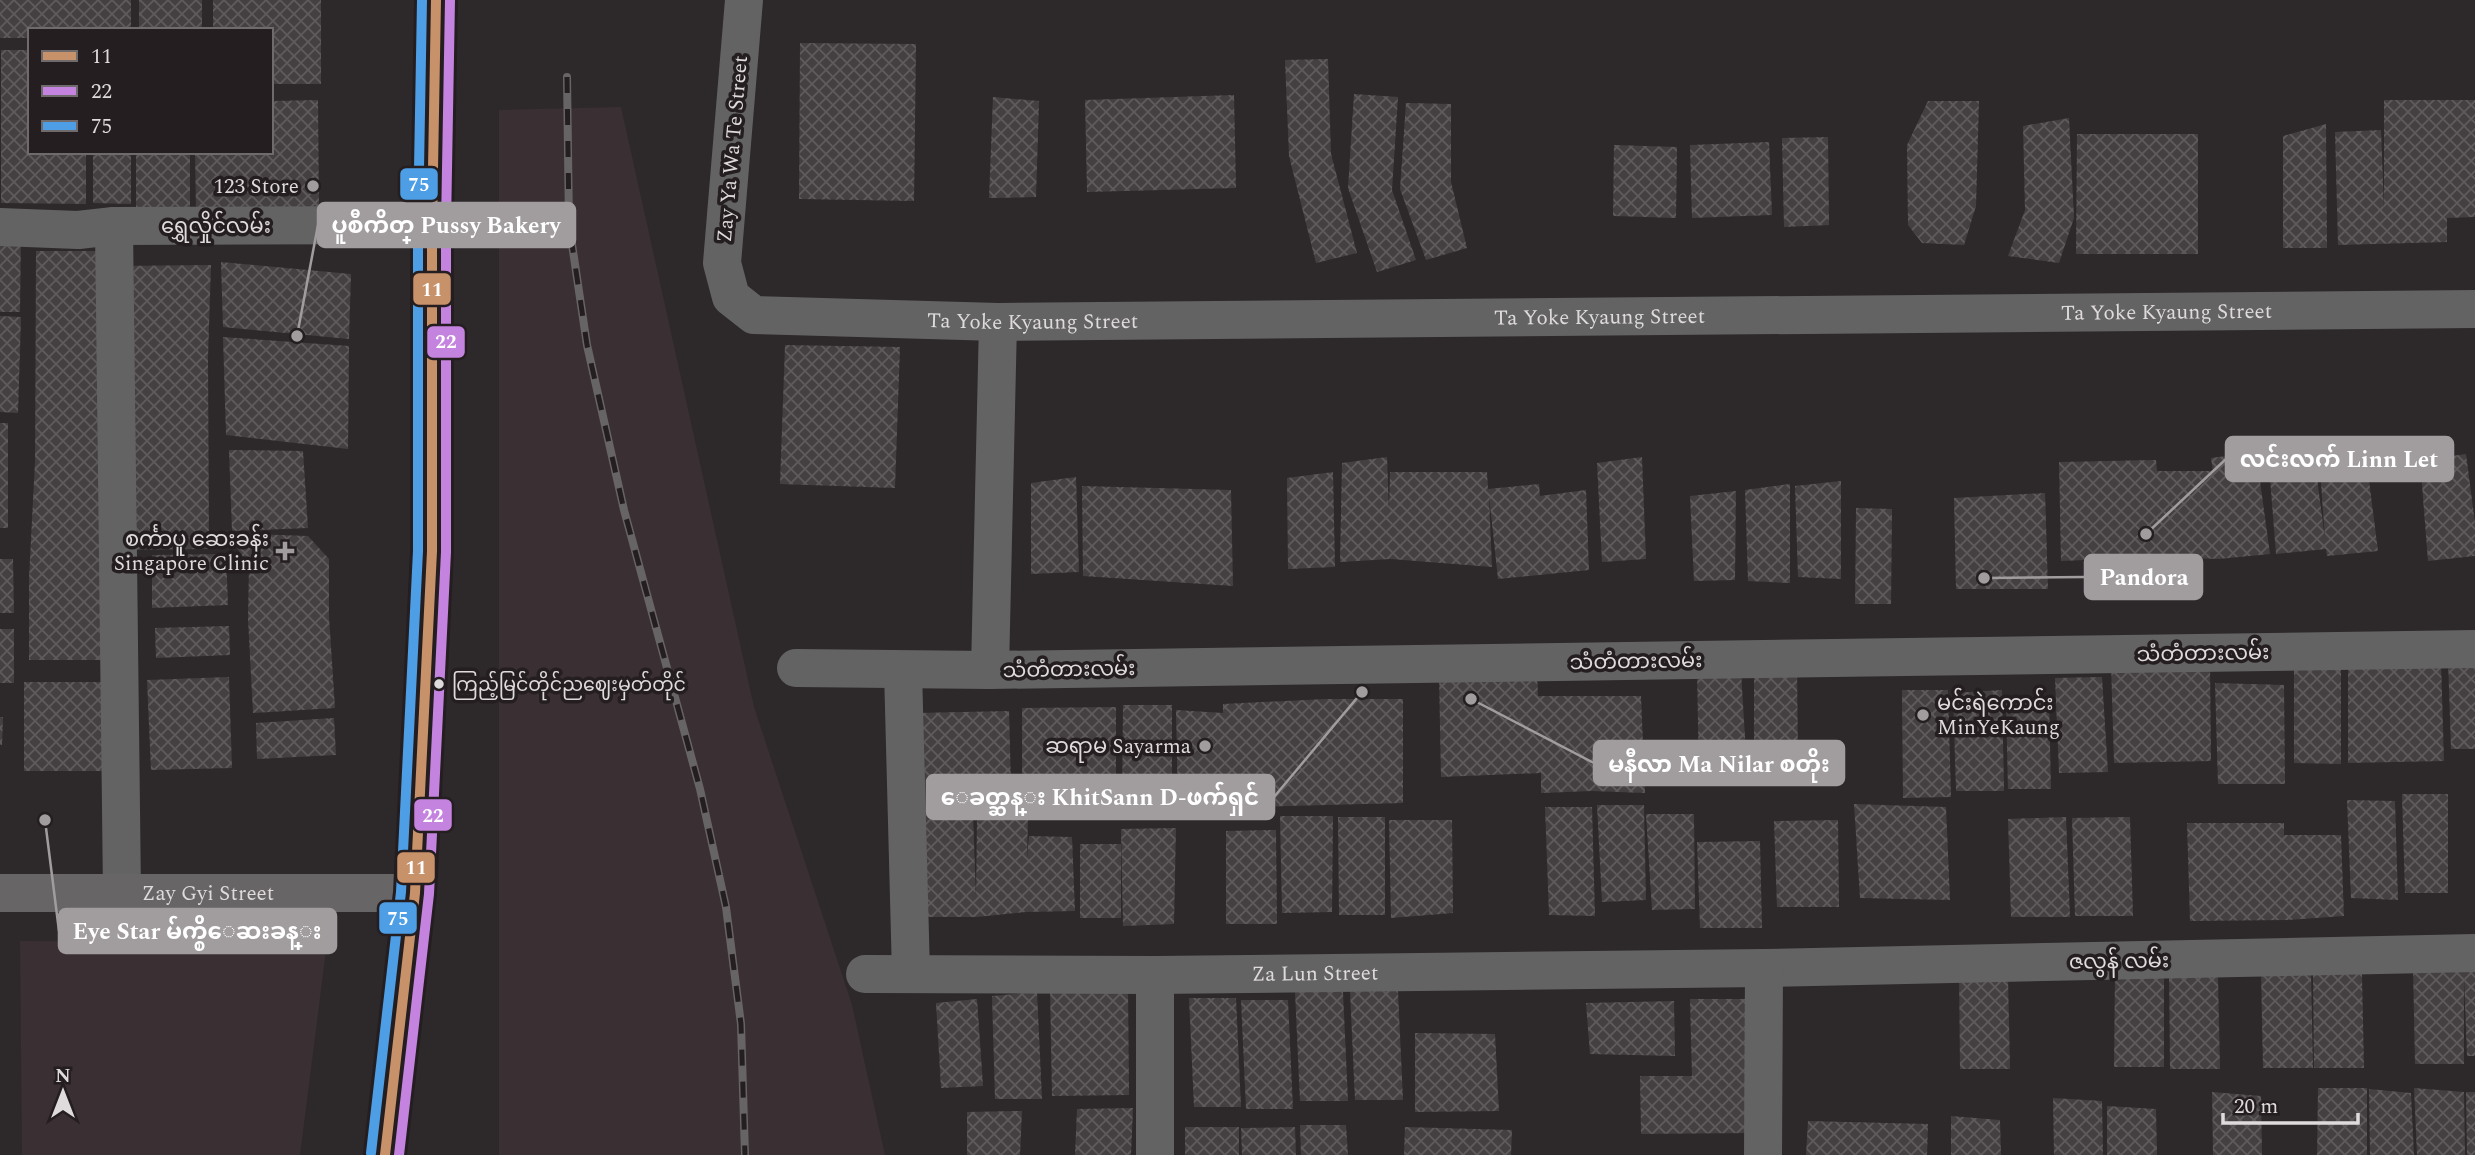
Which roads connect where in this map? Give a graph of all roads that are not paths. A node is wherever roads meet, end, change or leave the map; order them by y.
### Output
1 (436, 0) edge
2 (744, 0) edge
3 (432, 225) junction
4 (114, 226) junction
5 (0, 228) edge
6 (731, 297) joint
7 (2475, 309) edge
8 (998, 321) junction
9 (2475, 649) edge
10 (796, 668) dead end
11 (903, 670) junction
12 (990, 670) junction
13 (122, 892) junction
14 (0, 893) edge
15 (415, 893) junction
16 (2475, 953) edge
17 (1764, 968) junction
18 (865, 974) dead end
19 (911, 974) junction
20 (1155, 975) junction
21 (385, 1155) edge
22 (1155, 1155) edge
23 (1763, 1155) edge

1 - 3 main road
2 - 6 street, Zay Ya Wa Te Street
3 - 4 street, ရွှေလှိုင်လမ်း
3 - 15 main road
4 - 5 street, ရွှေလှိုင်လမ်း
4 - 13 street
6 - 8 street, Ta Yoke Kyaung Street
7 - 8 street, Ta Yoke Kyaung Street
8 - 12 street
9 - 12 street, သံတံတားလမ်း
10 - 11 street, သံတံတားလမ်း
11 - 12 street, သံတံတားလမ်း
11 - 19 street
13 - 14 main road, Zay Gyi Street
13 - 15 main road, Zay Gyi Street
15 - 21 main road
16 - 17 street, ဇလွန် လမ်း
17 - 20 street, Za Lun Street
17 - 23 street
18 - 19 street, Za Lun Street
19 - 20 street, Za Lun Street
20 - 22 street

